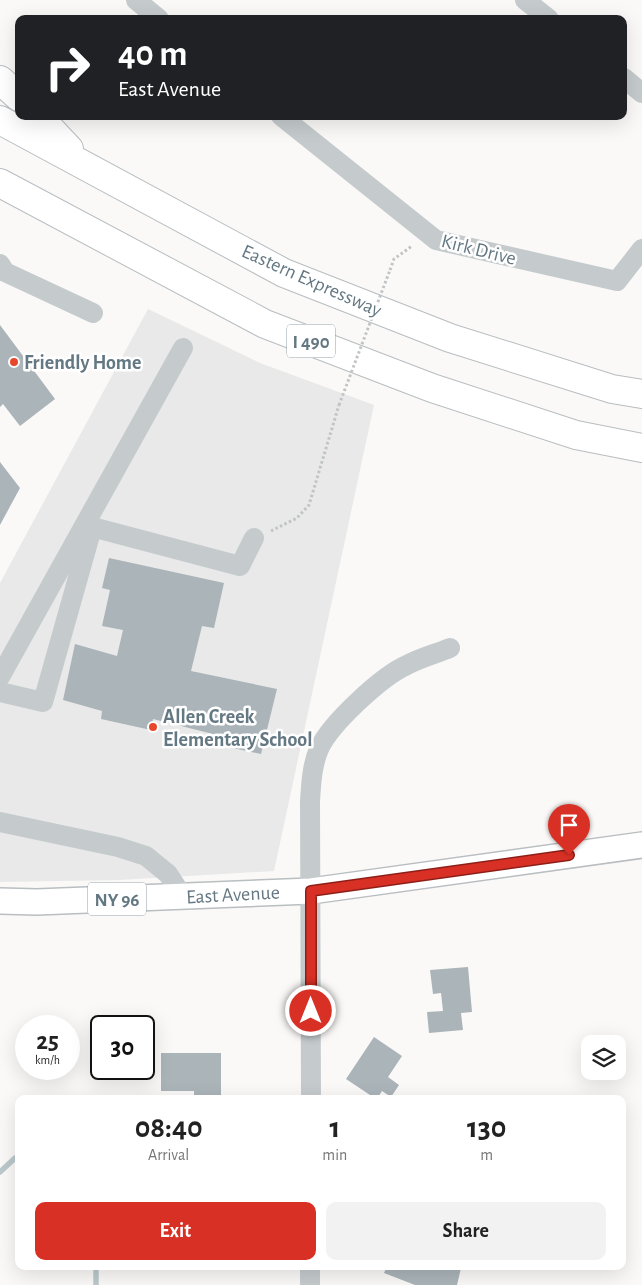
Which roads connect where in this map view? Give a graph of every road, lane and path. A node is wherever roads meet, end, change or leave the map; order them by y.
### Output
1 (136, 0) edge
2 (525, 0) edge
3 (154, 15) edge
4 (544, 15) edge
5 (0, 80) edge
6 (627, 80) edge
7 (15, 93) edge
8 (642, 93) edge
9 (0, 120) edge
10 (42, 120) edge
11 (286, 120) edge
12 (87, 168) junction
13 (0, 183) edge
14 (0, 190) edge
15 (39, 204) junction
16 (429, 235) junction
17 (642, 249) edge
18 (0, 264) edge
19 (93, 314) dead end
20 (182, 348) dead end
21 (642, 394) edge
22 (642, 448) edge
23 (101, 494) junction
24 (92, 527) junction
25 (254, 538) joint
26 (450, 648) dead end
27 (0, 677) edge
28 (0, 692) edge
29 (0, 822) edge
30 (642, 845) edge
31 (311, 891) junction
32 (183, 897) junction
33 (0, 901) edge
34 (311, 1095) edge
35 (310, 1270) edge
36 (310, 1285) edge

1 - 3 street
2 - 4 street
5 - 7 highway
6 - 8 street
9 - 12 highway, Eastern Expressway / I 490
10 - 12 highway
11 - 16 street, Kirk Drive
12 - 21 highway, Eastern Expressway / I 490
13 - 15 highway, I 490
14 - 15 highway
15 - 22 highway, I 490
16 - 17 street, Kirk Drive
16 - 25 path, bridge
18 - 19 street
20 - 23 street
23 - 24 street
23 - 27 street
24 - 25 street
24 - 28 street
26 - 31 street
29 - 32 street
30 - 31 main road, East Avenue / NY 96
31 - 32 main road, East Avenue / NY 96
31 - 34 street
32 - 33 main road, East Avenue / NY 96
35 - 36 street

